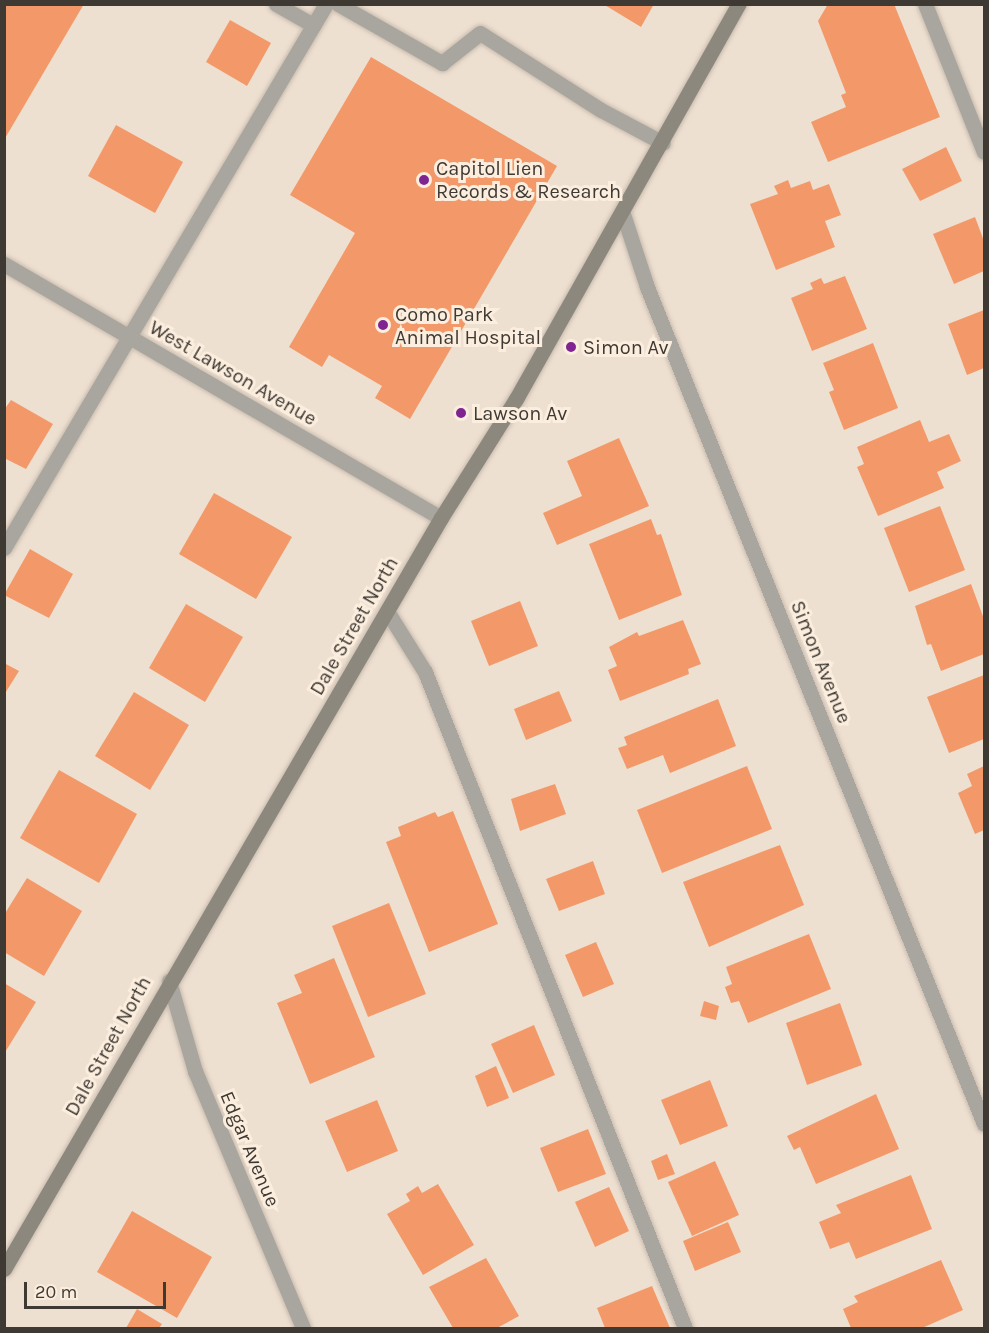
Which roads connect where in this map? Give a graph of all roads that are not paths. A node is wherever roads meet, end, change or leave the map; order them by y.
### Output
1 (276, 4) edge
2 (326, 4) edge
3 (338, 4) edge
4 (739, 4) edge
5 (925, 4) edge
6 (313, 25) junction
7 (663, 143) junction
8 (984, 152) edge
9 (623, 214) junction
10 (4, 264) edge
11 (131, 338) junction
12 (441, 518) junction
13 (4, 548) edge
14 (387, 611) junction
15 (169, 981) junction
16 (984, 1124) edge
17 (4, 1269) edge
18 (303, 1329) edge
19 (685, 1329) edge

1 - 6 street
2 - 6 street
3 - 7 street
4 - 7 main road, Dale Street North
5 - 8 street
6 - 11 street
7 - 9 main road, Dale Street North
9 - 12 main road, Dale Street North
9 - 16 street, Simon Avenue
10 - 11 street, West Lawson Avenue
11 - 12 street, West Lawson Avenue
11 - 13 street
12 - 14 main road, Dale Street North
14 - 15 main road, Dale Street North
14 - 19 street
15 - 17 main road, Dale Street North
15 - 18 street, Edgar Avenue

